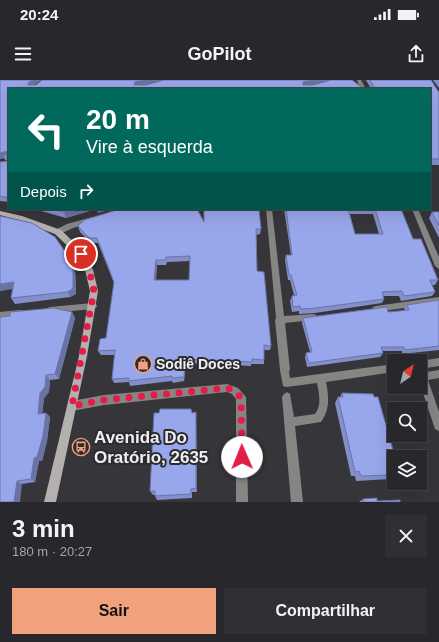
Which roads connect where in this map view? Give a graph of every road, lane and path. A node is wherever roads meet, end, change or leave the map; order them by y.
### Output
1 (269, 210) edge
2 (415, 210) edge
3 (0, 213) edge
4 (98, 217) edge
5 (58, 232) junction
6 (439, 266) edge
7 (439, 300) edge
8 (93, 306) junction
9 (365, 310) edge
10 (0, 315) edge
11 (322, 316) edge
12 (279, 320) junction
13 (439, 362) edge
14 (427, 364) edge
15 (387, 369) edge
16 (439, 374) edge
17 (321, 378) junction
18 (287, 397) dead end
19 (72, 406) junction
20 (290, 422) junction
21 (439, 426) edge
22 (50, 502) edge
23 (242, 502) edge
24 (297, 502) edge

1 - 12 street
2 - 6 street
3 - 5 main road
4 - 5 street
5 - 8 main road
7 - 9 street
8 - 10 street
8 - 19 main road
11 - 12 street
12 - 17 street
13 - 14 street
15 - 17 street
16 - 21 street
17 - 20 street
18 - 20 street
19 - 22 main road
19 - 23 street
20 - 24 street

